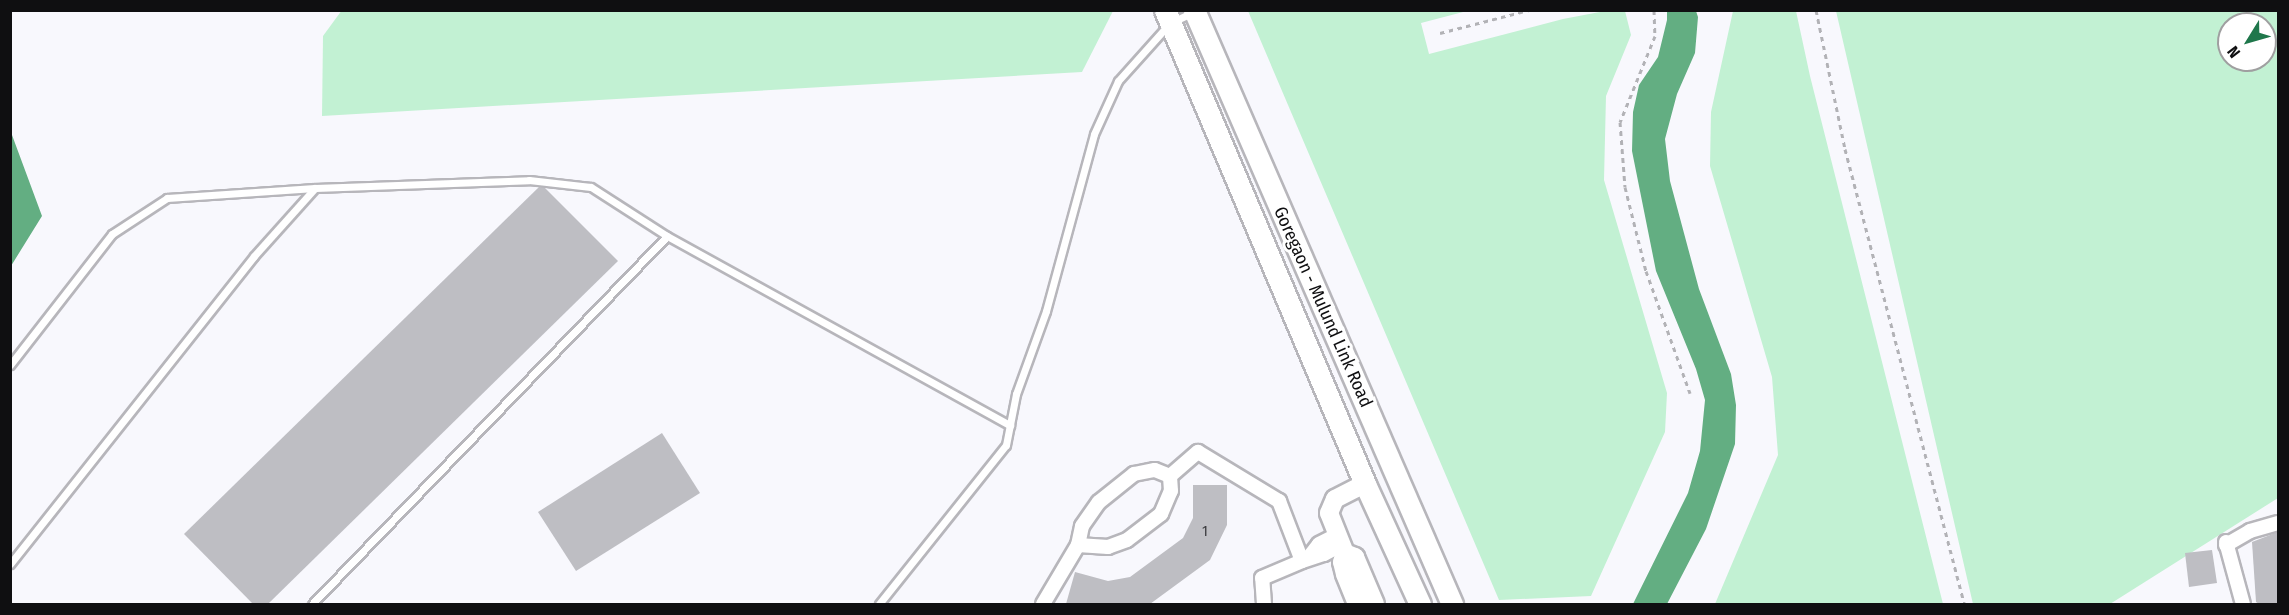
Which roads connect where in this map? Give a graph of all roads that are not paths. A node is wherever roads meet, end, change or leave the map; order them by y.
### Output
1 (1194, 11) edge
2 (1167, 17) edge
3 (315, 188) junction
4 (667, 236) junction
5 (10, 365) edge
6 (1010, 425) junction
7 (1170, 476) junction
8 (1365, 484) junction
9 (2278, 523) edge
10 (1341, 544) junction
11 (1078, 545) junction
12 (1305, 559) junction
13 (10, 564) edge
14 (1355, 578) junction
15 (312, 604) edge
16 (879, 604) edge
17 (1043, 604) edge
18 (1264, 604) edge
19 (1357, 604) edge
20 (1375, 604) edge
21 (1420, 604) edge
22 (1452, 604) edge
23 (2243, 604) edge

1 - 2 lane
1 - 22 main road, Goregaon - Mulund Link Road
2 - 6 lane
2 - 8 main road, Goregaon - Mulund Link Road
3 - 4 lane
3 - 5 lane
3 - 13 lane
4 - 6 lane
4 - 15 lane
6 - 16 lane
7 - 11 street
7 - 11 street
7 - 12 street
8 - 10 street
8 - 21 main road, Goregaon - Mulund Link Road
9 - 23 street
10 - 12 street
10 - 14 street
11 - 17 street
12 - 18 street
14 - 19 street
14 - 20 street

